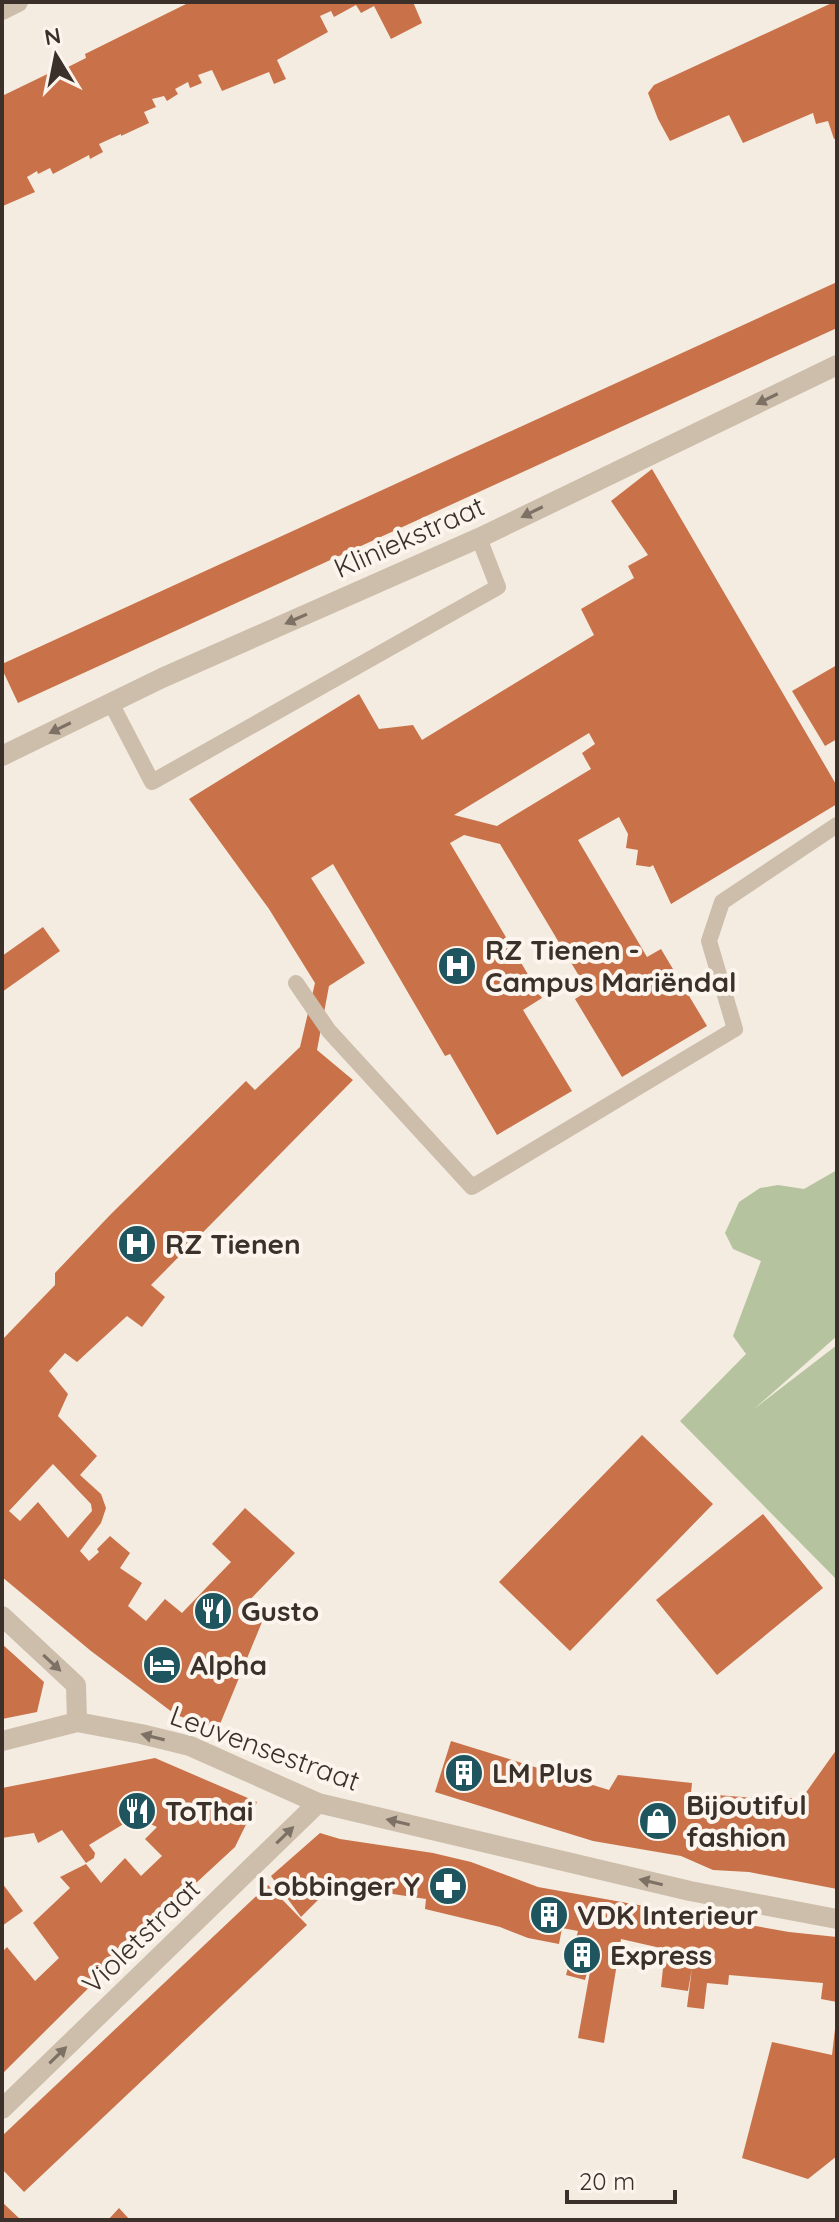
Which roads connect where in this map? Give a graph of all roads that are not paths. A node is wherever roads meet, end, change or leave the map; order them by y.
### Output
1 (18, 2) edge
2 (2, 10) edge
3 (837, 365) edge
4 (479, 538) junction
5 (111, 703) junction
6 (2, 756) edge
7 (837, 825) edge
8 (296, 983) dead end
9 (2, 1616) edge
10 (77, 1722) junction
11 (2, 1741) edge
12 (318, 1803) junction
13 (837, 1919) edge
14 (2, 2109) edge

1 - 2 street
3 -> 4 street, Kliniekstraat
4 -> 5 street, Kliniekstraat
4 - 5 lane
5 -> 6 street, Kliniekstraat
7 - 8 lane
9 -> 10 street
10 - 11 street, Leuvensestraat
12 -> 10 street, Leuvensestraat
13 -> 12 street, Leuvensestraat
14 -> 12 street, Violetstraat

